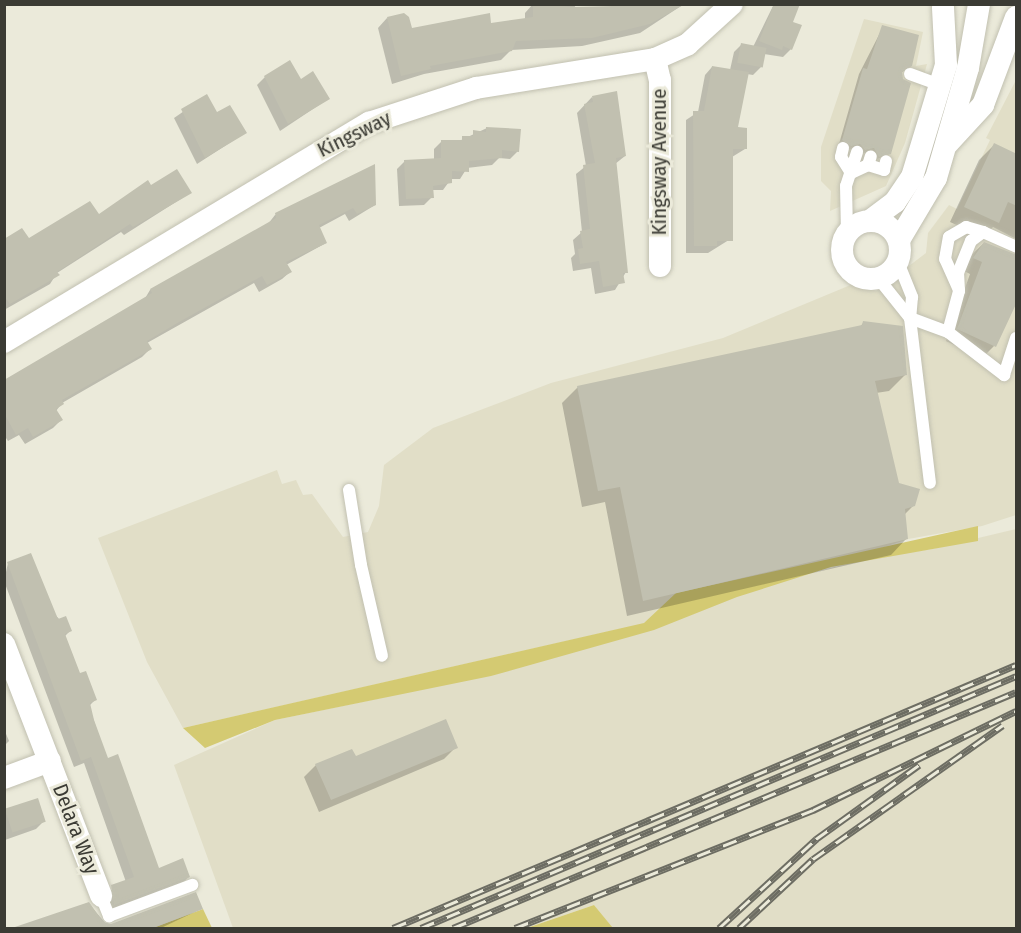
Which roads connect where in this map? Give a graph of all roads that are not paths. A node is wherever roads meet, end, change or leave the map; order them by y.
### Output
1 (732, 4) edge
2 (974, 4) edge
3 (980, 4) edge
4 (942, 6) edge
5 (1017, 17) edge
6 (655, 59) junction
7 (911, 77) dead end
8 (940, 85) junction
9 (945, 146) junction
10 (843, 148) dead end
11 (857, 152) dead end
12 (886, 161) dead end
13 (850, 172) junction
14 (871, 220) junction
15 (983, 232) junction
16 (847, 233) junction
17 (1017, 247) edge
18 (898, 251) junction
19 (660, 266) dead end
20 (878, 278) junction
21 (959, 291) junction
22 (910, 318) junction
23 (948, 332) junction
24 (1017, 339) edge
25 (4, 342) edge
26 (930, 483) dead end
27 (350, 490) dead end
28 (4, 644) edge
29 (382, 656) dead end
30 (50, 761) junction
31 (4, 778) edge
32 (192, 885) dead end
33 (101, 896) joint

1 - 6 street, Kingsway
2 - 4 street
3 - 9 street
4 - 8 street
5 - 9 street
6 - 19 street, Kingsway Avenue
6 - 25 street, Kingsway
7 - 8 lane
8 - 14 street
9 - 18 street
10 - 13 lane
11 - 13 lane
12 - 13 lane
13 - 16 lane
14 - 16 street
14 - 18 street
15 - 17 lane
15 - 21 lane
15 - 21 lane
16 - 20 street
18 - 20 street
18 - 22 lane
20 - 22 lane
21 - 23 lane
22 - 23 lane
22 - 26 lane
23 - 24 lane
27 - 29 lane
28 - 30 street, Delara Way
30 - 31 street, Delara Way
30 - 33 street, Delara Way
32 - 33 lane

